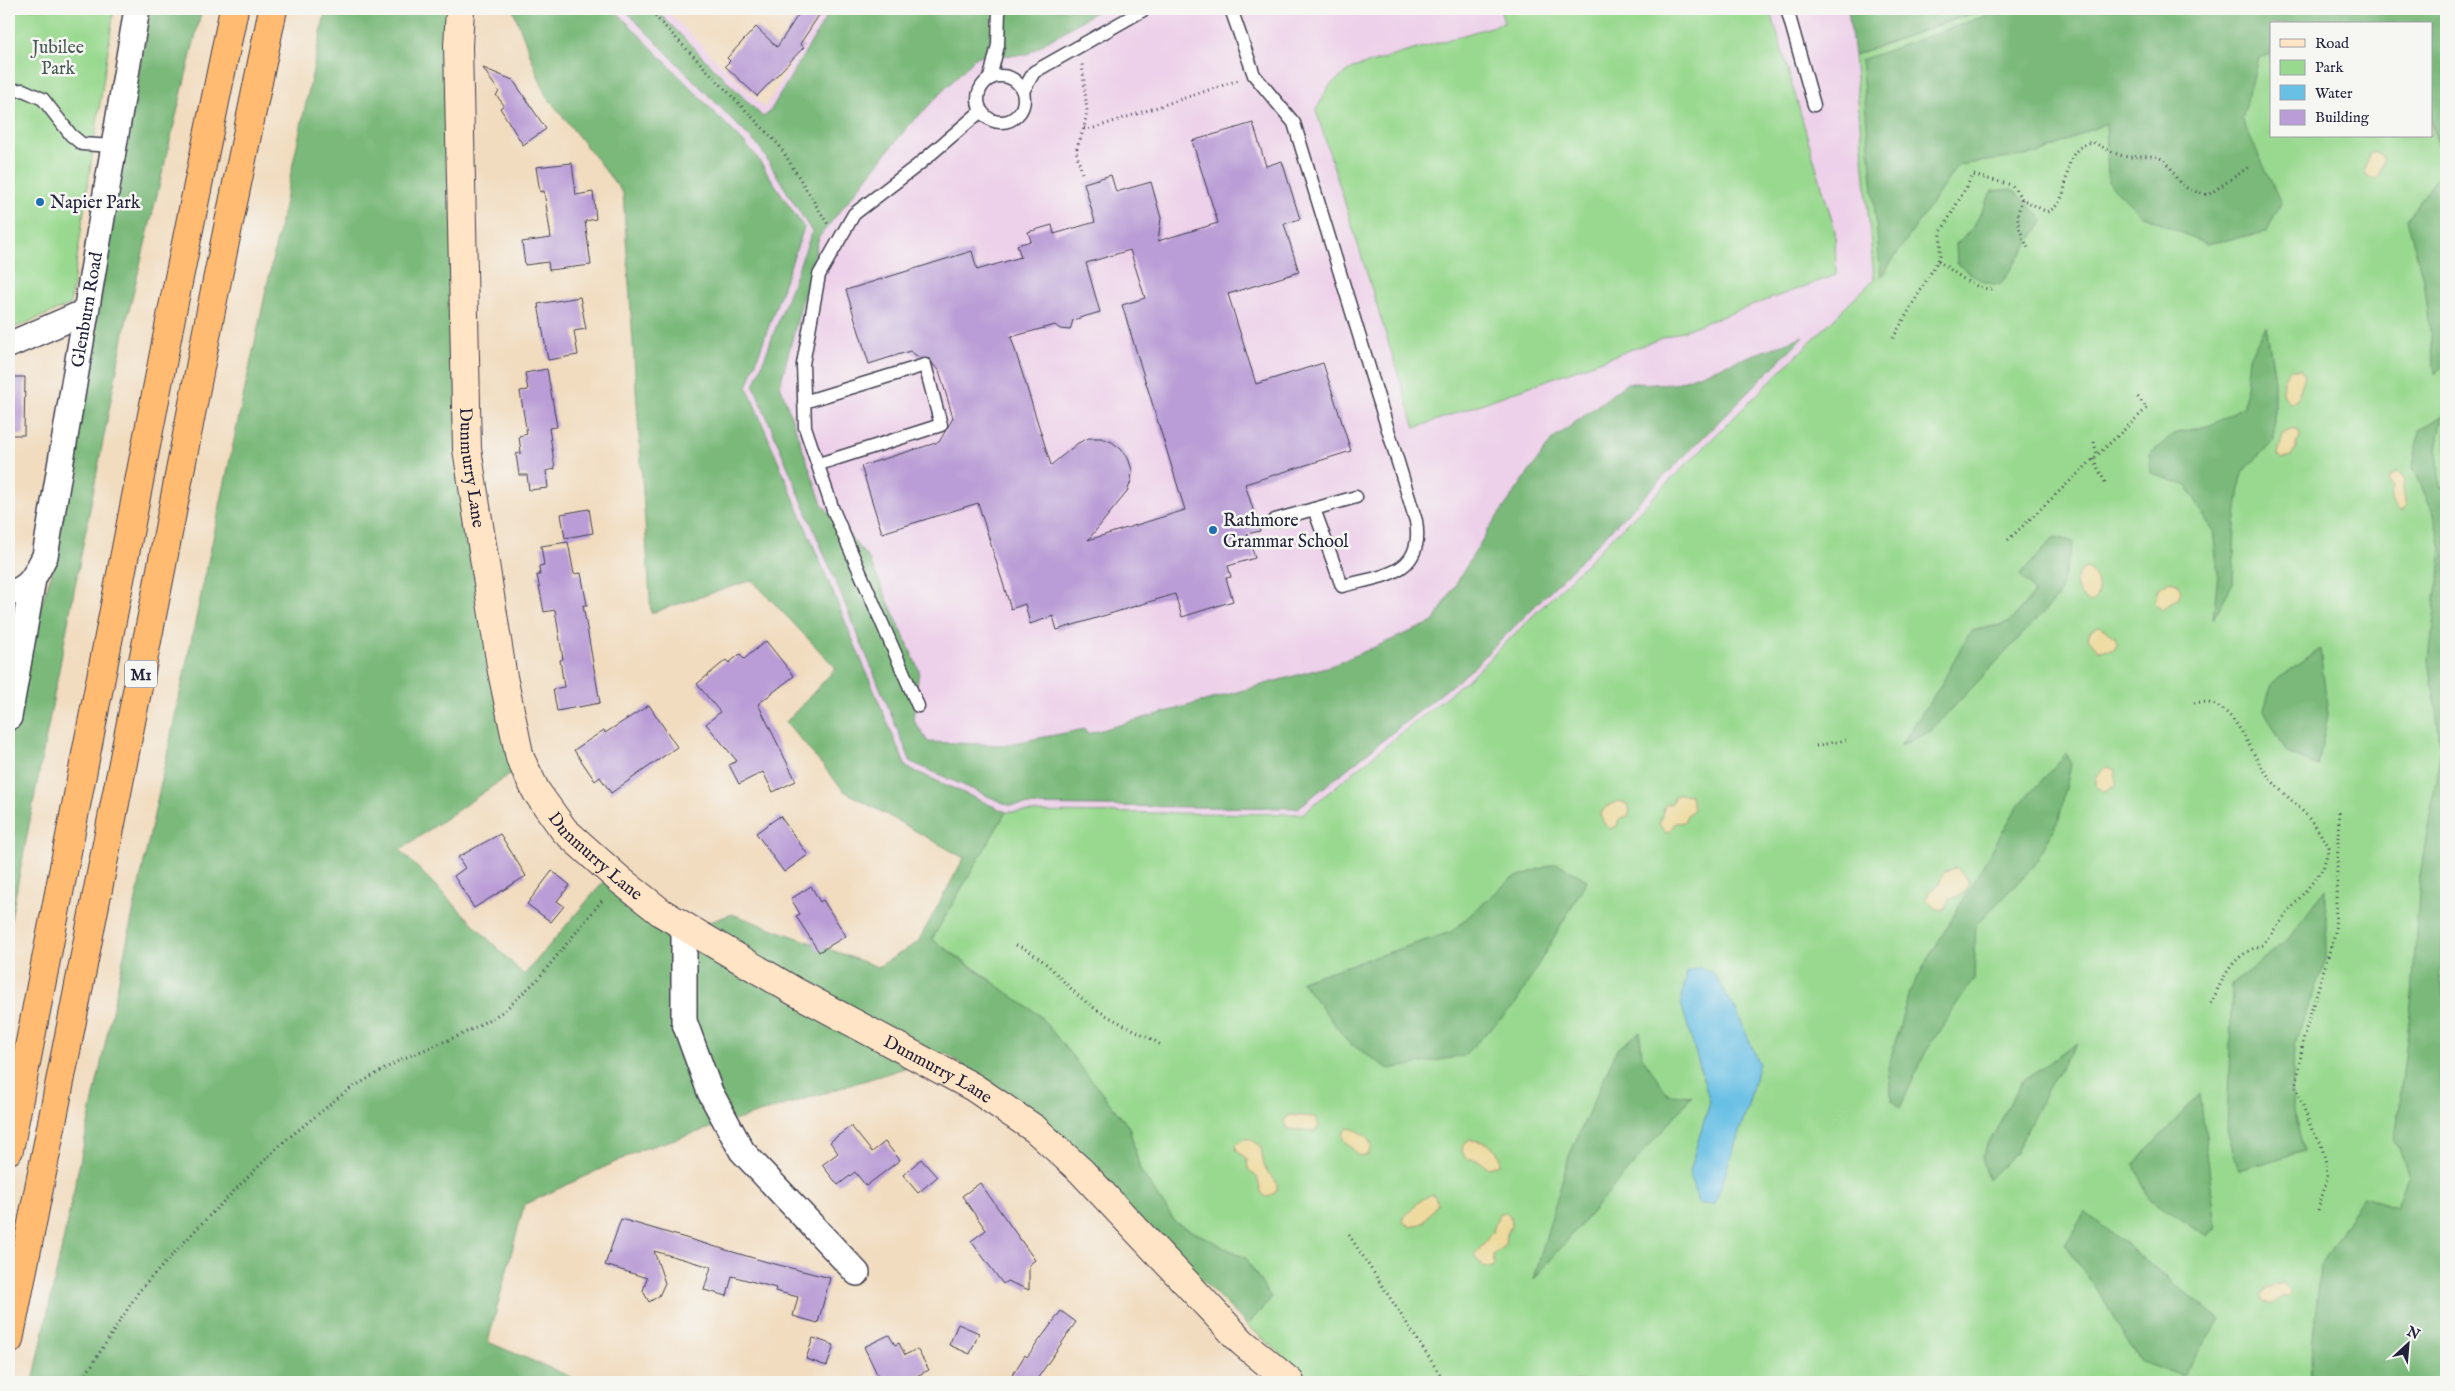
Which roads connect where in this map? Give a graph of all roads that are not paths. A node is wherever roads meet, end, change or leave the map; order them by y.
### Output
1 (136, 9) edge
2 (234, 9) edge
3 (273, 9) edge
4 (460, 9) edge
5 (999, 9) edge
6 (1145, 9) edge
7 (1232, 9) edge
8 (1787, 9) edge
9 (990, 78) junction
10 (9, 91) edge
11 (1023, 91) junction
12 (1814, 105) dead end
13 (981, 111) junction
14 (113, 146) junction
15 (85, 312) junction
16 (9, 344) edge
17 (804, 402) junction
18 (818, 464) junction
19 (1356, 497) dead end
20 (1314, 509) junction
21 (1275, 520) dead end
22 (33, 579) junction
23 (9, 593) edge
24 (918, 706) dead end
25 (9, 717) edge
26 (684, 927) junction
27 (9, 1150) edge
28 (858, 1273) dead end
29 (9, 1340) edge
30 (1290, 1382) edge

1 - 14 street, Glenburn Road
2 - 27 highway, M1
3 - 29 highway, M1
4 - 26 street, Dunmurry Lane
5 - 9 lane
6 - 11 lane
7 - 20 lane
8 - 12 lane
9 - 11 lane
9 - 13 lane
10 - 14 lane
11 - 13 lane
13 - 17 lane
14 - 15 street, Glenburn Road
15 - 16 street
15 - 22 street, Glenburn Road
17 - 18 lane
17 - 18 lane
18 - 24 lane
19 - 20 lane
20 - 21 lane
22 - 23 street, Glenburn Road
22 - 25 street
26 - 28 street
26 - 30 street, Dunmurry Lane

